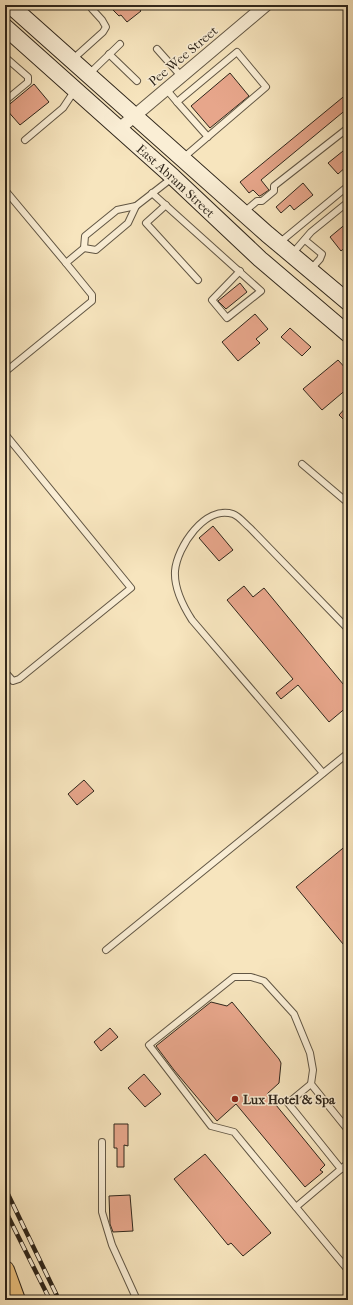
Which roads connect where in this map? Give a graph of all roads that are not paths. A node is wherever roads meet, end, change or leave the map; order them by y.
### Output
1 (10, 5) edge
2 (266, 5) edge
3 (92, 9) dead end
4 (5, 27) edge
5 (120, 44) dead end
6 (157, 49) dead end
7 (109, 54) junction
8 (5, 57) edge
9 (71, 60) junction
10 (88, 76) junction
11 (181, 76) junction
12 (137, 80) dead end
13 (166, 89) junction
14 (75, 90) junction
15 (5, 101) edge
16 (177, 102) junction
17 (134, 117) junction
18 (348, 128) edge
19 (119, 129) junction
20 (208, 137) junction
21 (25, 140) dead end
22 (182, 159) junction
23 (173, 177) junction
24 (348, 186) edge
25 (5, 190) edge
26 (152, 193) junction
27 (348, 202) edge
28 (166, 205) junction
29 (136, 206) junction
30 (243, 213) junction
31 (272, 239) junction
32 (305, 240) junction
33 (84, 248) junction
34 (291, 255) junction
35 (66, 263) junction
36 (310, 270) junction
37 (240, 271) junction
38 (198, 280) dead end
39 (348, 302) edge
40 (348, 334) edge
41 (5, 372) edge
42 (5, 434) edge
43 (302, 464) dead end
44 (348, 503) edge
45 (348, 630) edge
46 (5, 672) edge
47 (348, 753) edge
48 (323, 773) junction
49 (106, 950) dead end
50 (311, 1084) junction
51 (348, 1130) edge
52 (102, 1142) dead end
53 (348, 1163) edge
54 (341, 1169) junction
55 (296, 1207) junction
56 (5, 1270) edge
57 (348, 1270) edge
58 (16, 1300) edge
59 (137, 1300) edge

1 - 9 main road, East Abram Street
2 - 11 street, Pee Wee Street
3 - 9 lane
4 - 14 main road, East Abram Street
5 - 7 lane
6 - 11 lane
7 - 10 lane
7 - 12 lane
8 - 15 lane
9 - 10 main road, East Abram Street
10 - 17 main road, East Abram Street
11 - 13 street, Pee Wee Street
13 - 16 lane
13 - 17 street, Pee Wee Street
14 - 19 main road, East Abram Street
14 - 21 lane
16 - 20 lane
16 - 20 lane
17 - 19 street, Pee Wee Street
17 - 22 main road, East Abram Street
18 - 30 lane
19 - 23 main road, East Abram Street
20 - 22 lane
22 - 30 main road, East Abram Street
23 - 26 lane
23 - 31 main road
23 - 40 main road, East Abram Street
24 - 31 lane
25 - 35 lane
26 - 28 lane
26 - 29 lane
27 - 32 lane
28 - 37 lane
28 - 38 lane
29 - 33 lane
29 - 33 lane
30 - 31 main road, East Abram Street
31 - 34 main road, East Abram Street
32 - 34 lane
32 - 36 lane
33 - 35 lane
34 - 36 main road, East Abram Street
35 - 41 lane
36 - 39 main road, East Abram Street
37 - 37 lane
42 - 46 lane
43 - 44 lane
45 - 48 lane
47 - 48 lane
48 - 49 lane
50 - 51 lane
50 - 54 lane
50 - 55 lane
52 - 59 lane
53 - 54 lane
54 - 55 lane
55 - 57 lane
56 - 58 main road

